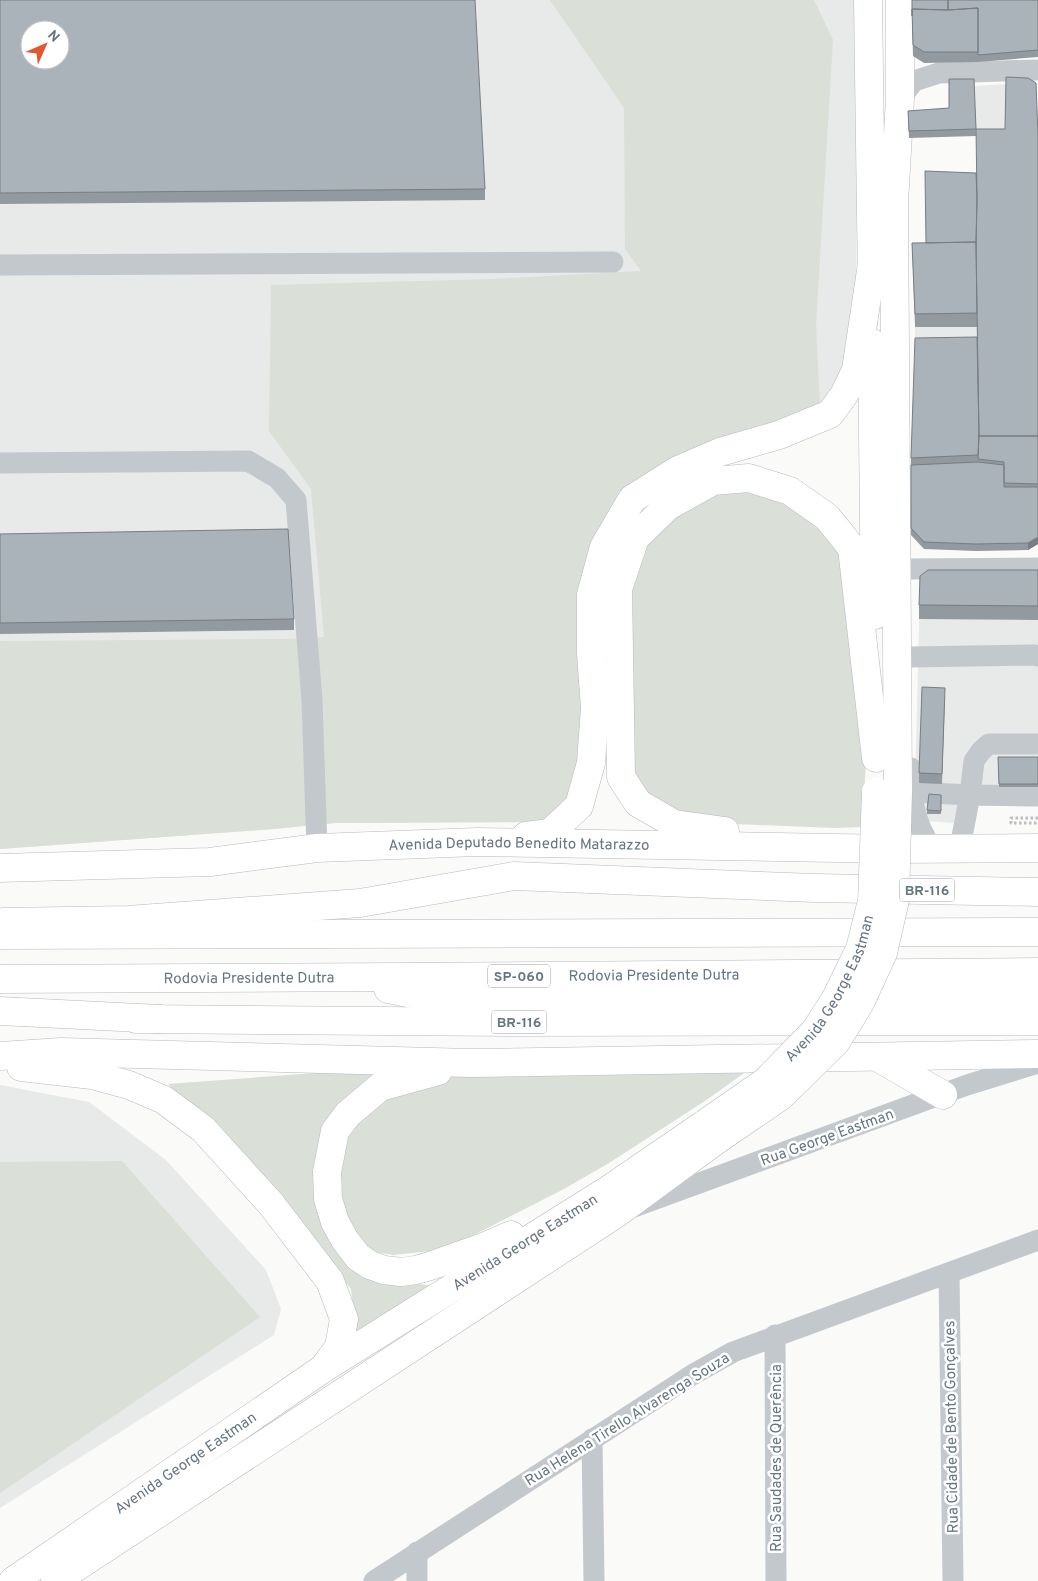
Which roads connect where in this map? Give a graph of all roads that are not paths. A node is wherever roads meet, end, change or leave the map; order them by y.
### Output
1 (868, 0) edge
2 (900, 0) edge
3 (1038, 70) edge
4 (900, 98) junction
5 (894, 203) junction
6 (613, 262) dead end
7 (872, 264) junction
8 (0, 265) edge
9 (0, 463) edge
10 (1038, 568) edge
11 (904, 569) junction
12 (1038, 656) edge
13 (910, 657) junction
14 (1038, 744) edge
15 (876, 758) junction
16 (895, 791) junction
17 (970, 795) junction
18 (1038, 796) edge
19 (478, 842) junction
20 (960, 847) junction
21 (317, 848) junction
22 (932, 848) junction
23 (1038, 848) edge
24 (895, 849) junction
25 (0, 868) edge
26 (1038, 892) edge
27 (0, 922) edge
28 (1038, 932) edge
29 (0, 935) edge
30 (1038, 972) edge
31 (327, 977) junction
32 (0, 978) edge
33 (1038, 995) edge
34 (0, 1012) edge
35 (0, 1017) edge
36 (160, 1019) junction
37 (1038, 1021) edge
38 (1038, 1054) edge
39 (0, 1056) edge
40 (876, 1056) junction
41 (1038, 1063) edge
42 (471, 1064) junction
43 (0, 1065) edge
44 (943, 1095) junction
45 (613, 1202) junction
46 (1038, 1240) edge
47 (949, 1273) junction
48 (775, 1336) junction
49 (321, 1370) junction
50 (592, 1439) junction
51 (416, 1552) junction
52 (13, 1581) edge
53 (55, 1581) edge
54 (374, 1581) edge
55 (417, 1581) edge
56 (594, 1581) edge
57 (776, 1581) edge
58 (953, 1581) edge

1 - 7 main road
2 - 4 main road
3 - 4 street
4 - 5 main road
5 - 11 street
5 - 16 main road
6 - 8 street
7 - 15 main road
7 - 19 main road
9 - 21 street
10 - 11 street
11 - 13 street
12 - 13 street
13 - 16 street
14 - 17 street
15 - 16 main road
15 - 24 main road
16 - 17 street
16 - 22 street
16 - 45 main road, Avenida George Eastman, bridge
17 - 18 street
17 - 20 street
19 - 21 main road, Avenida Deputado Benedito Matarazzo
19 - 24 main road, Avenida Deputado Benedito Matarazzo
20 - 22 main road, Avenida Deputado Benedito Matarazzo
20 - 23 main road, Avenida Deputado Benedito Matarazzo
21 - 25 main road, Avenida Deputado Benedito Matarazzo
22 - 24 main road, Avenida Deputado Benedito Matarazzo
26 - 27 main road, BR-116
28 - 29 main road
30 - 31 main road, Rodovia Presidente Dutra / SP-060
31 - 32 main road, Rodovia Presidente Dutra / SP-060
31 - 33 main road
34 - 36 main road
35 - 36 main road, BR-116
36 - 37 main road, BR-116
38 - 40 main road
39 - 42 main road
40 - 42 main road
40 - 44 main road
41 - 44 street, Rua George Eastman
42 - 45 main road
43 - 49 main road
44 - 45 street, Rua George Eastman
45 - 49 main road, Avenida George Eastman
45 - 53 main road, Avenida George Eastman
46 - 47 street, Rua Helena Tirello Alvarenga Souza
47 - 48 street, Rua Helena Tirello Alvarenga Souza
47 - 58 street, Rua Cidade de Bento Gonçalves
48 - 50 street, Rua Helena Tirello Alvarenga Souza
48 - 57 street, Rua Saudades de Querência
49 - 52 main road, Avenida George Eastman
50 - 51 street, Rua Helena Tirello Alvarenga Souza
50 - 56 street
51 - 54 street, Rua Helena Tirello Alvarenga Souza
51 - 55 street

